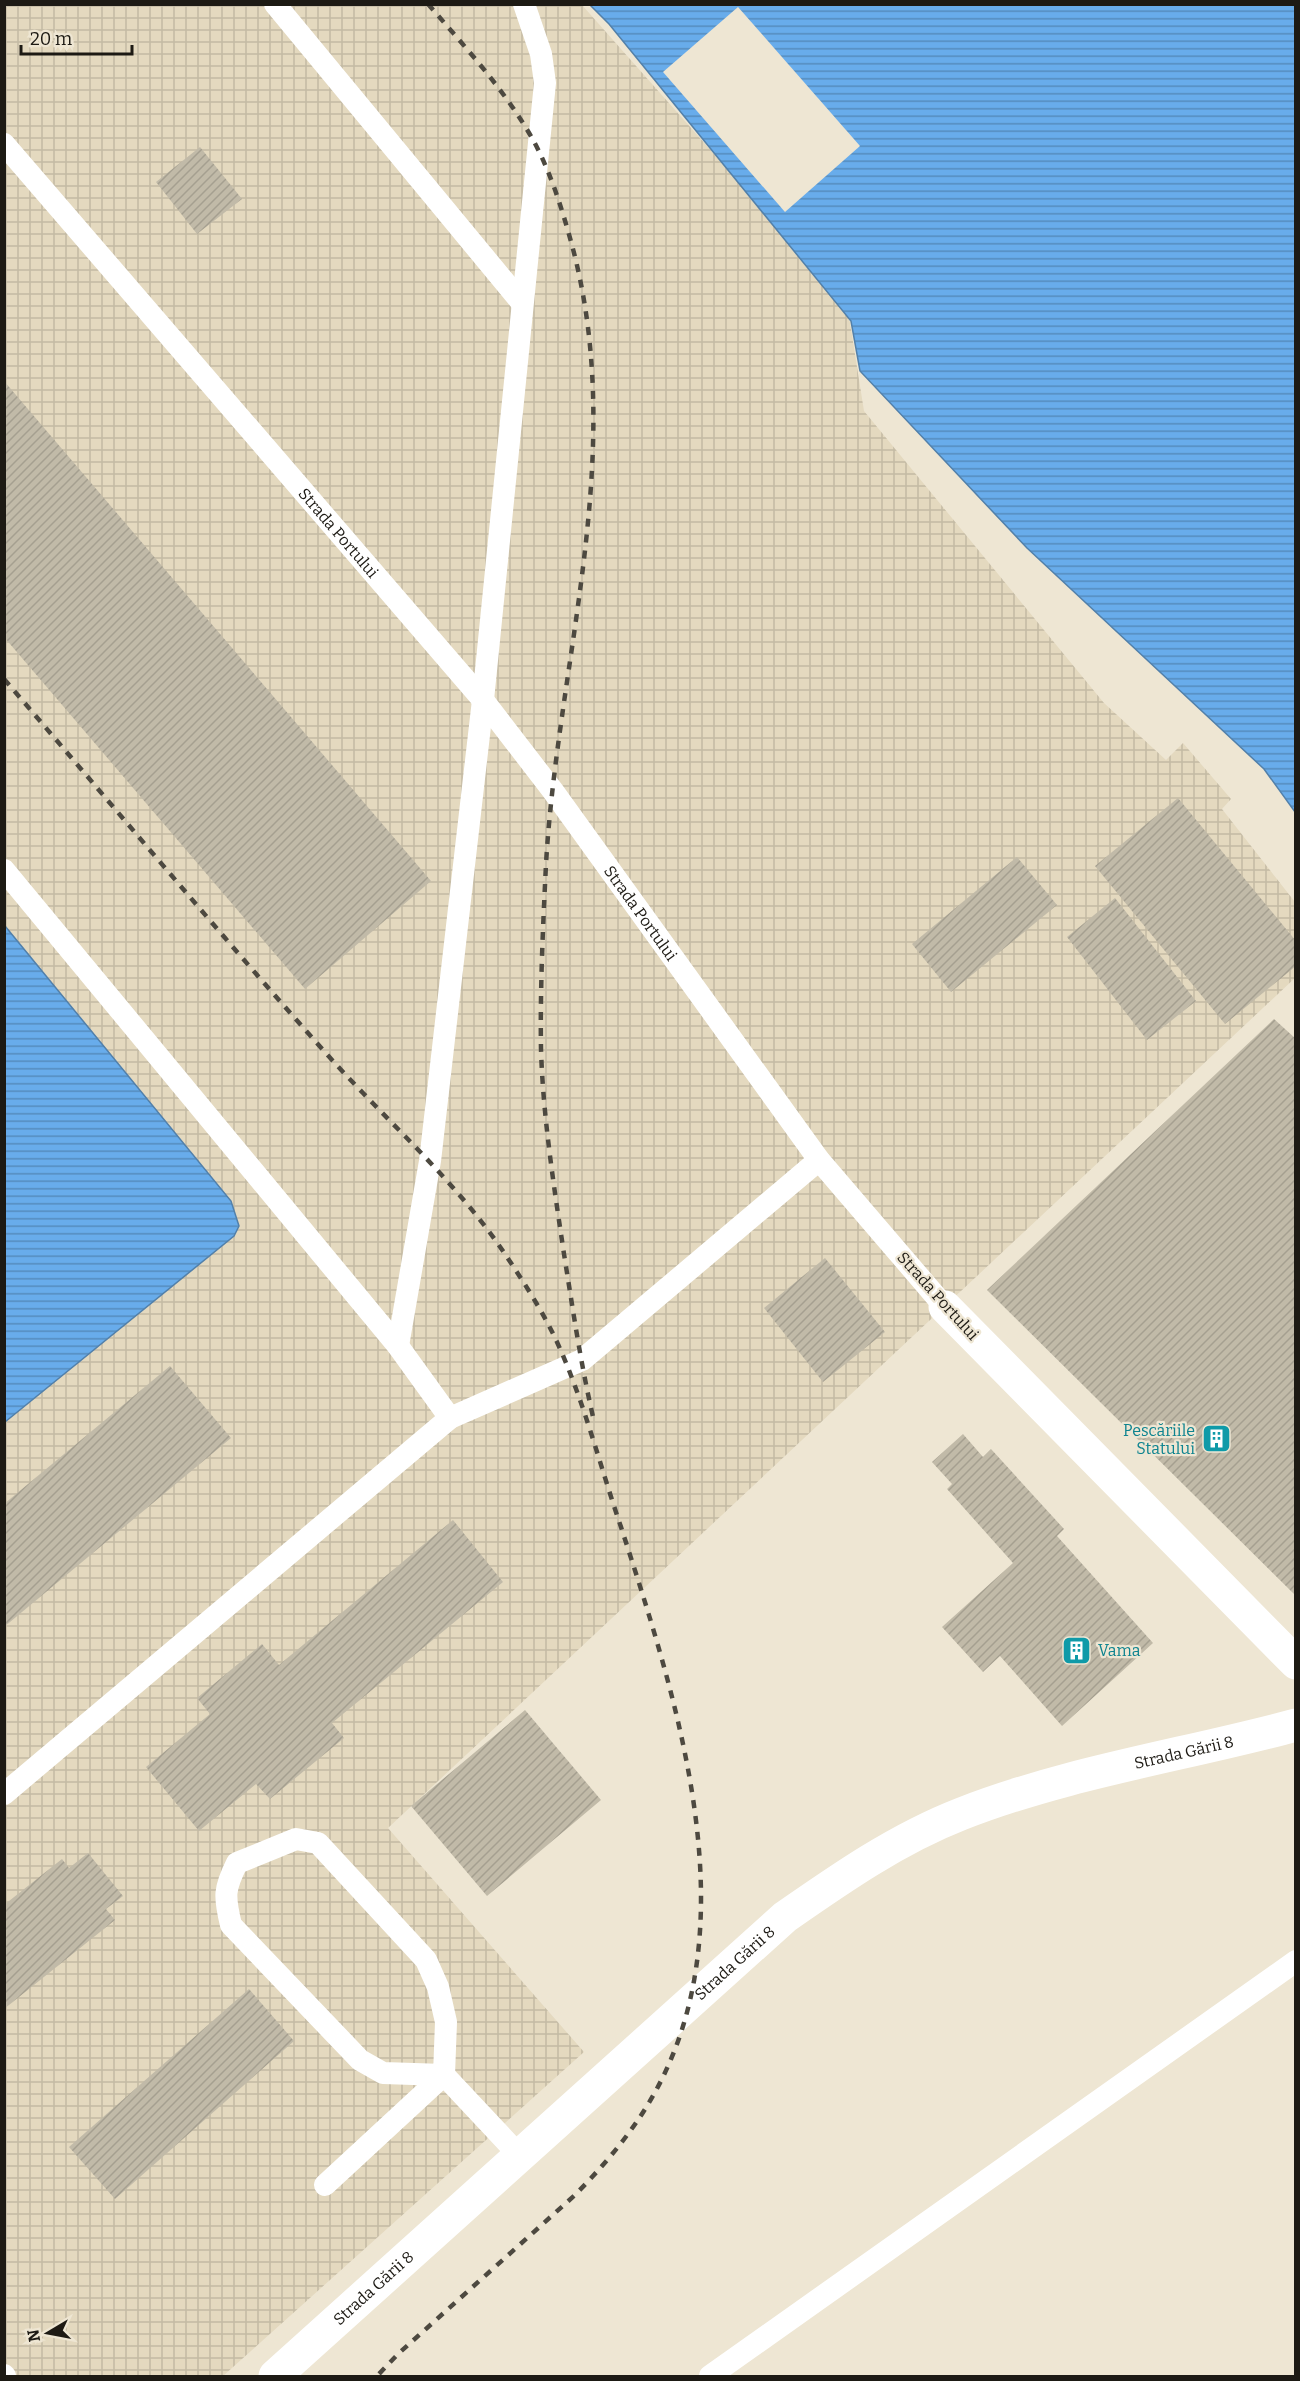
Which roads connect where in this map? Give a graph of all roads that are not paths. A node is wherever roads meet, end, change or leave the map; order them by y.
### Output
1 (275, 4) edge
2 (524, 4) edge
3 (4, 144) edge
4 (522, 303) junction
5 (483, 700) junction
6 (4, 870) edge
7 (819, 1160) junction
8 (945, 1306) joint
9 (398, 1346) junction
10 (450, 1418) junction
11 (1296, 1663) edge
12 (1296, 1725) edge
13 (4, 1794) edge
14 (1296, 1961) edge
15 (444, 2075) junction
16 (519, 2155) junction
17 (325, 2185) dead end
18 (275, 2376) edge
19 (710, 2376) edge

1 - 4 lane
2 - 4 lane
3 - 5 lane, Strada Portului
4 - 5 lane
5 - 7 lane, Strada Portului
5 - 9 lane
6 - 9 lane
7 - 8 lane, Strada Portului
7 - 10 lane
8 - 11 main road, Strada Portului
9 - 10 lane
10 - 13 lane
12 - 16 main road, Strada Gării 8
14 - 19 lane
15 - 15 lane
15 - 16 lane
15 - 17 lane
16 - 18 main road, Strada Gării 8

